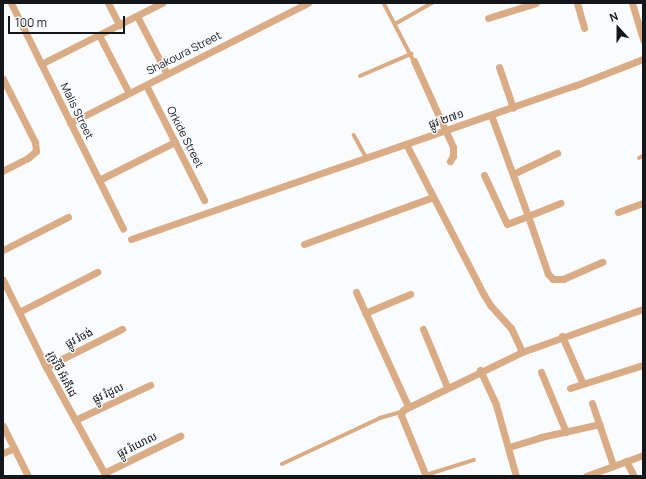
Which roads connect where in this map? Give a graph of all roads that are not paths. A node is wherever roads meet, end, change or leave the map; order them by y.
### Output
1 (20, 3) edge
2 (108, 3) edge
3 (162, 3) edge
4 (308, 3) edge
5 (384, 3) edge
6 (432, 3) edge
7 (536, 3) edge
8 (577, 3) edge
9 (632, 3) edge
10 (12, 5) edge
11 (137, 16) junction
12 (488, 18) dead end
13 (395, 24) junction
14 (119, 25) junction
15 (584, 28) dead end
16 (99, 35) junction
17 (643, 40) edge
18 (413, 58) junction
19 (643, 59) edge
20 (41, 64) junction
21 (499, 67) dead end
22 (167, 74) junction
23 (360, 76) dead end
24 (3, 79) edge
25 (146, 85) junction
26 (129, 93) junction
27 (513, 108) junction
28 (491, 115) junction
29 (70, 123) junction
30 (447, 131) junction
31 (354, 135) dead end
32 (175, 142) junction
33 (406, 144) junction
34 (557, 153) dead end
35 (367, 158) junction
36 (450, 160) dead end
37 (3, 170) edge
38 (513, 174) junction
39 (484, 175) dead end
40 (99, 180) junction
41 (433, 197) junction
42 (204, 200) dead end
43 (560, 203) dead end
44 (643, 203) edge
45 (618, 212) dead end
46 (528, 216) junction
47 (68, 217) dead end
48 (123, 229) dead end
49 (131, 239) dead end
50 (304, 244) dead end
51 (3, 250) edge
52 (602, 262) dead end
53 (97, 272) dead end
54 (3, 281) edge
55 (356, 292) dead end
56 (410, 294) dead end
57 (643, 309) edge
58 (19, 312) junction
59 (365, 313) junction
60 (122, 329) dead end
61 (423, 329) dead end
62 (562, 336) junction
63 (522, 352) junction
64 (643, 365) edge
65 (46, 367) junction
66 (480, 370) junction
67 (541, 372) dead end
68 (583, 384) junction
69 (150, 385) dead end
70 (447, 387) junction
71 (570, 388) dead end
72 (592, 403) dead end
73 (408, 406) junction
74 (401, 412) junction
75 (75, 420) junction
76 (600, 424) junction
77 (3, 426) edge
78 (566, 432) junction
79 (180, 436) dead end
80 (509, 447) junction
81 (14, 448) junction
82 (3, 453) edge
83 (643, 455) edge
84 (474, 460) dead end
85 (626, 461) junction
86 (282, 464) dead end
87 (613, 465) junction
88 (105, 474) edge
89 (28, 476) edge
90 (426, 476) edge
91 (516, 476) edge
92 (586, 476) edge
93 (634, 476) edge

1 - 10 street
2 - 14 street
3 - 11 street
4 - 22 street, Shakoura Street
5 - 13 lane
6 - 13 lane
7 - 12 street
8 - 15 street
9 - 17 street
10 - 20 street, Malis Street
11 - 14 street
11 - 22 street
13 - 18 lane
14 - 16 street
16 - 20 street
16 - 26 street
18 - 23 lane
18 - 30 street
19 - 27 street, ផ្លូវ ២៧១
20 - 29 street, Malis Street
21 - 27 street
22 - 25 street, Shakoura Street
24 - 37 street
25 - 26 street, Shakoura Street
25 - 32 street, Orkide Street
26 - 29 street, Shakoura Street
27 - 28 street, ផ្លូវ ២៧១
28 - 30 street, ផ្លូវ ២៧១
28 - 38 street
29 - 40 street, Malis Street
30 - 33 street, ផ្លូវ ២៧១
30 - 36 street
31 - 35 lane
32 - 40 street
32 - 42 street, Orkide Street
33 - 35 street, ផ្លូវ ២៧១
33 - 41 street
34 - 38 street
35 - 49 street, ផ្លូវ ២៧១
38 - 46 street
39 - 46 street
40 - 48 street, Malis Street
41 - 50 street
41 - 63 street
43 - 46 street
44 - 45 street
46 - 52 street
47 - 51 street
53 - 58 street
54 - 58 street, រុក្ខវិថី អ័រគីដេ
55 - 59 street
56 - 59 street
57 - 62 street
58 - 65 street, រុក្ខវិថី អ័រគីដេ
59 - 73 street
60 - 65 street, ផ្លូវ រំចង់
61 - 70 street
62 - 63 street
62 - 68 street
63 - 66 street
64 - 68 street
65 - 75 street, រុក្ខវិថី អ័រគីដេ
66 - 70 street
66 - 80 street
67 - 78 street
68 - 71 street
69 - 75 street, ផ្លូវ រំដូល
70 - 73 street
72 - 76 street
73 - 74 street
74 - 86 lane
74 - 90 street
75 - 88 street, រុក្ខវិថី អ័រគីដេ
76 - 78 street
76 - 87 street
77 - 81 street
78 - 80 street
79 - 88 street, ផ្លូវ រំយោល
80 - 91 street
81 - 82 street
81 - 89 street
83 - 85 street
84 - 90 lane
85 - 87 street
85 - 93 street
87 - 92 street

